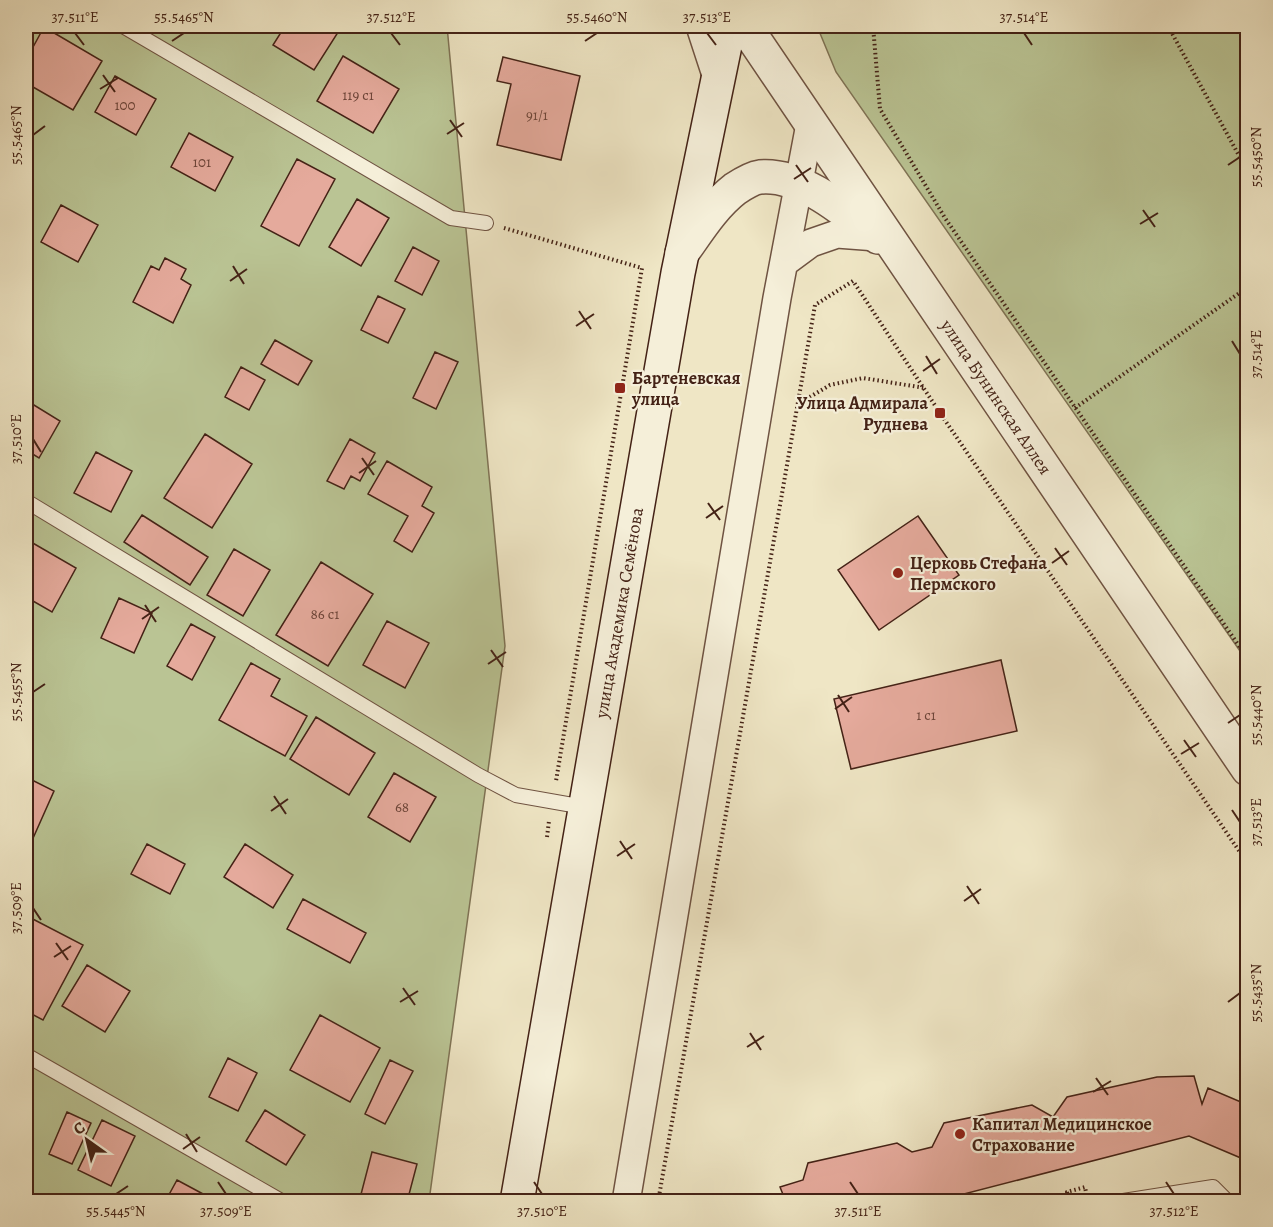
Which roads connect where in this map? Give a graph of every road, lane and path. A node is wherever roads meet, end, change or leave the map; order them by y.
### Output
1 (123, 26) edge
2 (700, 26) edge
3 (729, 26) edge
4 (745, 26) edge
5 (873, 26) edge
6 (1168, 26) edge
7 (718, 81) junction
8 (810, 124) junction
9 (1248, 172) edge
10 (799, 185) junction
11 (486, 223) joint
12 (888, 244) junction
13 (682, 253) junction
14 (784, 262) junction
15 (1248, 287) edge
16 (925, 388) junction
17 (798, 405) junction
18 (1075, 408) junction
19 (26, 501) edge
20 (1248, 659) edge
21 (1248, 769) edge
22 (568, 804) junction
23 (545, 848) dead end
24 (1248, 864) edge
25 (26, 1055) edge
26 (283, 1202) edge
27 (517, 1202) edge
28 (626, 1202) edge
29 (658, 1202) edge
30 (1070, 1202) edge
31 (1088, 1202) edge
32 (1117, 1202) edge
33 (1228, 1202) edge

1 - 11 lane
2 - 7 street
3 - 7 main road, улица Академика Семёнова
4 - 8 main road, улица Бунинская Аллея
5 - 18 path
6 - 9 path
7 - 13 main road, улица Академика Семёнова
8 - 10 street
8 - 12 main road, улица Бунинская Аллея
10 - 12 main road
10 - 13 main road
10 - 14 street
11 - 22 path
12 - 14 street
12 - 21 main road, улица Бунинская Аллея
13 - 22 main road, улица Академика Семёнова
14 - 28 street
15 - 18 path
16 - 17 path
16 - 17 path
16 - 24 path
17 - 29 path
18 - 20 path
19 - 22 lane
22 - 23 path
22 - 27 main road, улица Академика Семёнова
25 - 26 lane
30 - 31 path
32 - 33 lane

